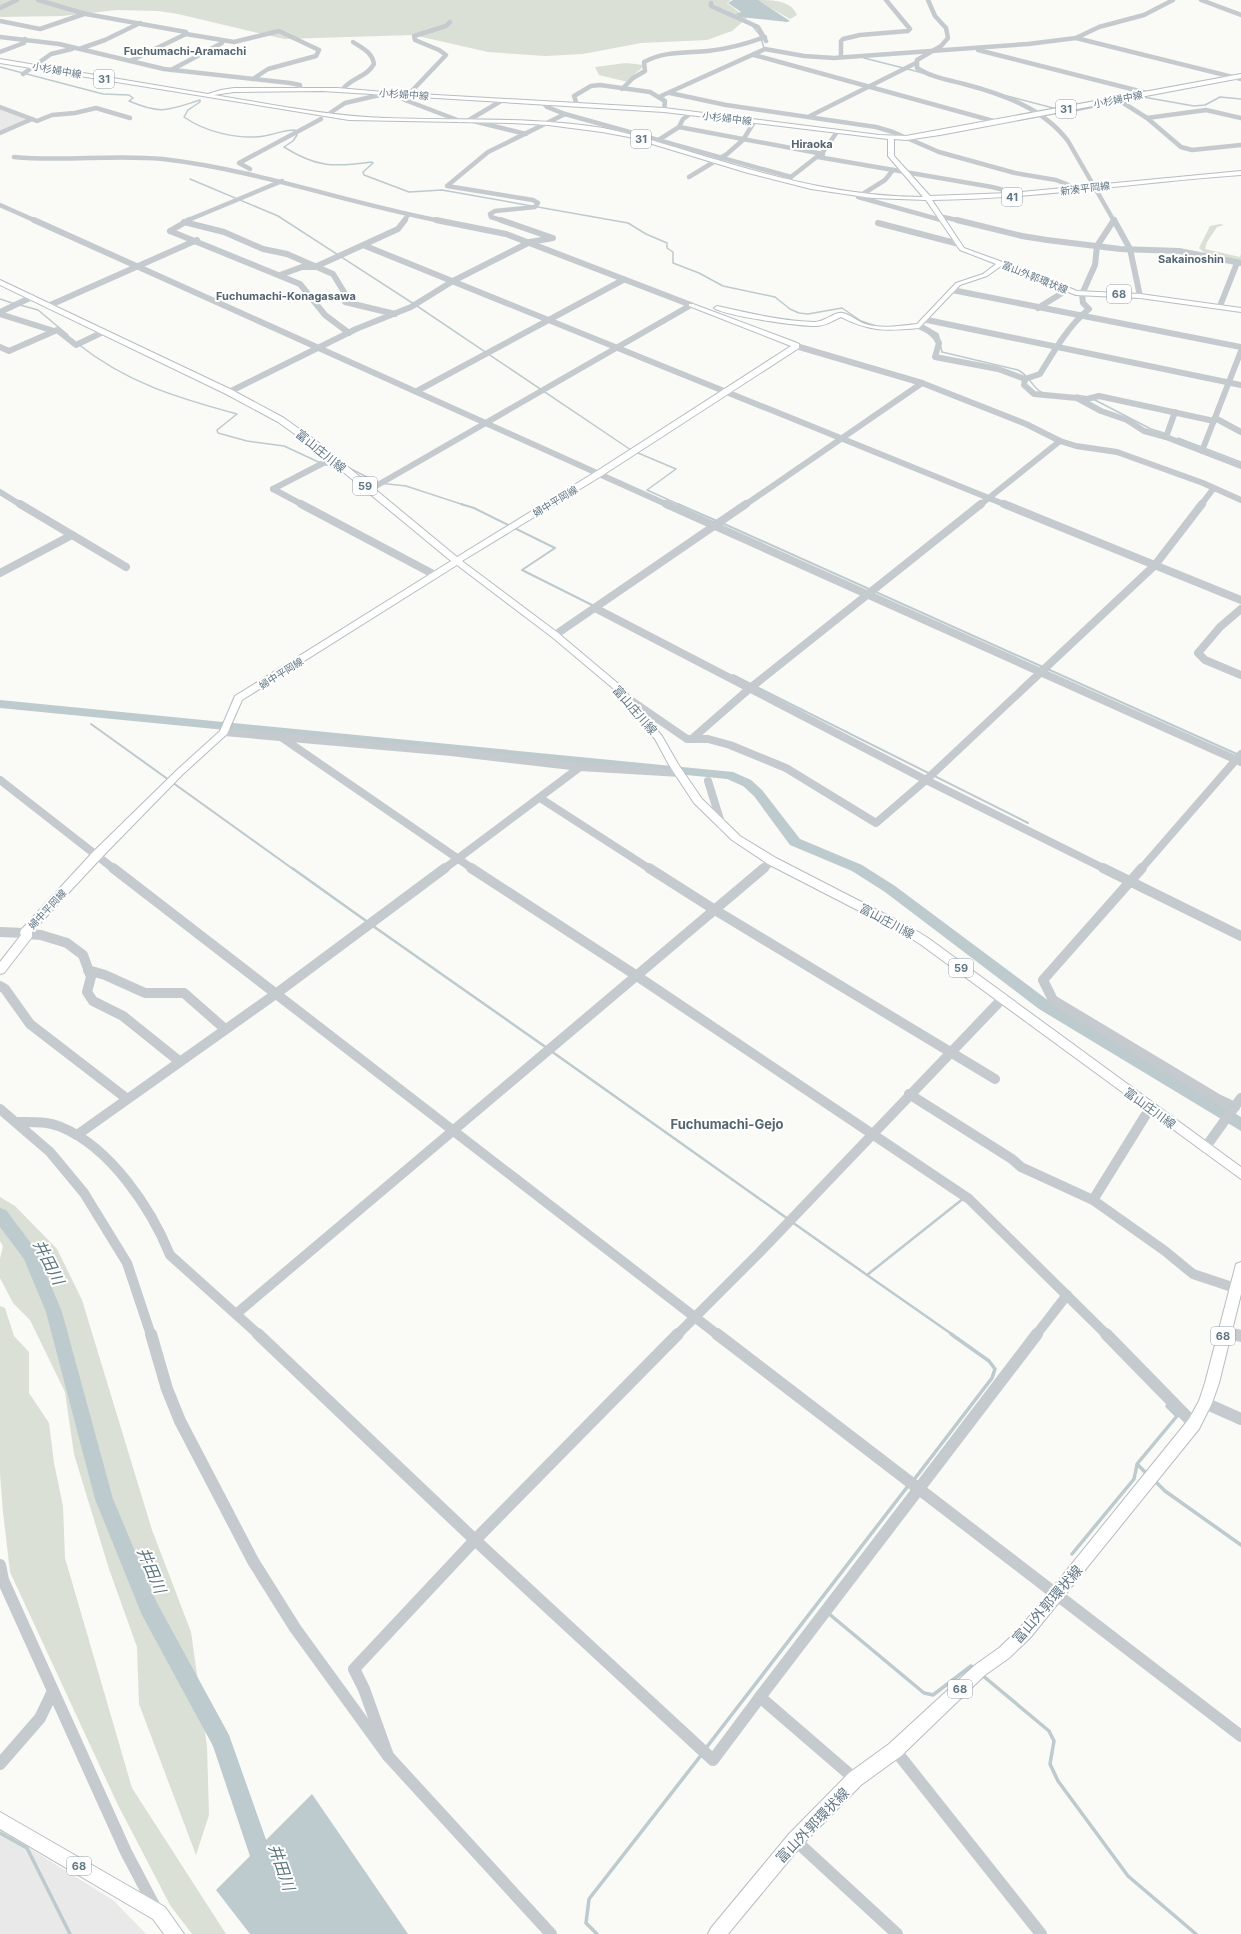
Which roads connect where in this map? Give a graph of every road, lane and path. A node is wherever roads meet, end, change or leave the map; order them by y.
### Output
1 (17, 0) edge
2 (38, 0) edge
3 (886, 0) edge
4 (928, 0) edge
5 (1173, 0) edge
6 (1201, 0) edge
7 (711, 3) dead end
8 (0, 8) edge
9 (84, 14) junction
10 (1241, 15) edge
11 (0, 21) edge
12 (450, 22) dead end
13 (140, 23) junction
14 (40, 29) junction
15 (186, 34) junction
16 (0, 37) edge
17 (765, 37) junction
18 (1076, 38) junction
19 (24, 39) junction
20 (353, 42) dead end
21 (222, 43) dead end
22 (971, 47) junction
23 (79, 48) junction
24 (765, 49) junction
25 (934, 50) junction
26 (0, 52) edge
27 (754, 55) junction
28 (841, 58) junction
29 (0, 61) edge
30 (130, 61) junction
31 (916, 63) junction
32 (35, 67) junction
33 (170, 70) junction
34 (23, 74) dead end
35 (1234, 77) junction
36 (1241, 77) edge
37 (240, 78) junction
38 (253, 79) junction
39 (868, 86) junction
40 (300, 88) junction
41 (343, 89) junction
42 (622, 89) junction
43 (239, 90) junction
44 (670, 93) junction
45 (384, 94) junction
46 (1147, 94) junction
47 (406, 95) junction
48 (208, 96) junction
49 (661, 96) junction
50 (1117, 99) junction
51 (501, 101) junction
52 (543, 103) junction
53 (577, 105) junction
54 (0, 107) edge
55 (664, 110) junction
56 (330, 113) dead end
57 (565, 114) junction
58 (690, 114) junction
59 (1038, 115) junction
60 (810, 116) junction
61 (130, 118) dead end
62 (1147, 118) junction
63 (1241, 118) edge
64 (32, 119) junction
65 (322, 119) dead end
66 (469, 120) junction
67 (460, 121) junction
68 (754, 122) junction
69 (997, 122) junction
70 (548, 123) junction
71 (679, 127) junction
72 (837, 132) junction
73 (0, 133) edge
74 (526, 134) junction
75 (891, 138) junction
76 (906, 138) junction
77 (743, 140) junction
78 (656, 141) junction
79 (1241, 145) edge
80 (822, 154) junction
81 (14, 157) dead end
82 (818, 157) junction
83 (719, 159) junction
84 (893, 170) junction
85 (907, 172) junction
86 (1241, 174) edge
87 (689, 176) dead end
88 (789, 179) junction
89 (282, 181) junction
90 (1095, 188) junction
91 (1080, 189) junction
92 (517, 190) dead end
93 (1020, 194) junction
94 (860, 195) junction
95 (511, 197) junction
96 (928, 198) junction
97 (0, 205) edge
98 (408, 215) junction
99 (940, 218) junction
100 (1114, 220) junction
101 (184, 222) junction
102 (878, 223) dead end
103 (197, 240) junction
104 (530, 242) junction
105 (959, 244) junction
106 (363, 245) junction
107 (1098, 246) junction
108 (1130, 249) junction
109 (1002, 263) junction
110 (1239, 263) edge
111 (138, 267) junction
112 (315, 267) junction
113 (280, 275) junction
114 (623, 280) junction
115 (453, 281) junction
116 (0, 282) edge
117 (952, 290) junction
118 (1067, 290) junction
119 (1082, 294) junction
120 (1140, 296) junction
121 (32, 298) junction
122 (691, 305) junction
123 (48, 306) junction
124 (1220, 306) junction
125 (1038, 308) junction
126 (1241, 310) edge
127 (0, 313) edge
128 (395, 314) junction
129 (1080, 316) junction
130 (548, 319) junction
131 (927, 320) junction
132 (920, 326) junction
133 (54, 331) junction
134 (103, 332) junction
135 (348, 333) junction
136 (796, 346) junction
137 (0, 347) edge
138 (619, 347) junction
139 (1056, 347) junction
140 (1241, 347) edge
141 (319, 348) junction
142 (1241, 351) edge
143 (1025, 379) junction
144 (1228, 382) junction
145 (922, 383) junction
146 (1241, 385) edge
147 (726, 390) junction
148 (417, 391) junction
149 (229, 392) junction
150 (1082, 400) junction
151 (1175, 412) junction
152 (1214, 419) junction
153 (486, 423) junction
154 (1241, 432) edge
155 (841, 437) junction
156 (1166, 437) junction
157 (1060, 441) junction
158 (1202, 451) junction
159 (331, 459) junction
160 (1241, 466) edge
161 (600, 473) junction
162 (1213, 489) junction
163 (369, 490) junction
164 (0, 492) edge
165 (987, 498) junction
166 (1241, 500) edge
167 (715, 525) junction
168 (72, 535) junction
169 (457, 561) junction
170 (1155, 565) junction
171 (126, 567) dead end
172 (0, 573) edge
173 (435, 575) junction
174 (869, 594) junction
175 (1241, 600) edge
176 (595, 608) junction
177 (1241, 609) edge
178 (555, 635) junction
179 (1042, 672) junction
180 (1241, 675) edge
181 (748, 689) junction
182 (626, 697) junction
183 (226, 727) junction
184 (281, 737) junction
185 (694, 737) junction
186 (1239, 759) edge
187 (580, 767) junction
188 (677, 769) junction
189 (0, 780) edge
190 (926, 780) junction
191 (708, 781) dead end
192 (540, 798) junction
193 (722, 826) junction
194 (97, 855) junction
195 (458, 859) junction
196 (772, 861) junction
197 (1131, 882) junction
198 (715, 910) junction
199 (0, 932) edge
200 (26, 933) junction
201 (1241, 936) edge
202 (0, 970) edge
203 (88, 970) junction
204 (637, 976) junction
205 (0, 986) edge
206 (277, 992) junction
207 (1003, 998) junction
208 (225, 1029) junction
209 (949, 1052) junction
210 (179, 1061) junction
211 (995, 1079) dead end
212 (909, 1094) junction
213 (126, 1098) junction
214 (1241, 1098) edge
215 (1150, 1108) junction
216 (1234, 1108) junction
217 (0, 1109) edge
218 (16, 1122) junction
219 (452, 1130) junction
220 (872, 1133) junction
221 (77, 1135) junction
222 (1205, 1148) junction
223 (1241, 1174) edge
224 (1093, 1200) junction
225 (1241, 1268) edge
226 (1235, 1288) junction
227 (1067, 1295) junction
228 (236, 1314) junction
229 (696, 1317) junction
230 (1224, 1333) junction
231 (1241, 1336) edge
232 (1206, 1403) junction
233 (1241, 1419) edge
234 (1194, 1424) junction
235 (918, 1490) junction
236 (475, 1540) junction
237 (0, 1565) edge
238 (1058, 1594) junction
239 (53, 1691) junction
240 (760, 1697) junction
241 (1241, 1736) edge
242 (895, 1750) junction
243 (388, 1756) junction
244 (0, 1764) edge
245 (856, 1780) junction
246 (0, 1820) edge
247 (795, 1840) junction
248 (159, 1913) junction
249 (175, 1934) edge
250 (551, 1934) edge
251 (717, 1934) edge
252 (897, 1934) edge
253 (1041, 1934) edge

1 - 8 street
2 - 9 street
3 - 28 street
4 - 25 street
5 - 18 street
6 - 10 street
7 - 17 street
9 - 13 street
9 - 14 street
11 - 14 street
12 - 47 street
13 - 15 street
13 - 23 street
14 - 19 street
15 - 30 street
15 - 38 street
16 - 19 street
17 - 24 street
17 - 42 street
18 - 22 street
18 - 35 street
19 - 23 street
19 - 26 street
20 - 41 street
21 - 33 street
22 - 25 street
22 - 46 street
23 - 30 street
23 - 32 street
24 - 27 street
24 - 28 street
25 - 28 street
25 - 31 street
27 - 39 street
27 - 44 street
29 - 32 main road, 小杉婦中線 / 31
30 - 33 street
31 - 39 street
31 - 59 street
32 - 34 street
32 - 48 main road, 小杉婦中線 / 31
33 - 37 street
35 - 36 main road, 小杉婦中線 / 31
35 - 46 main road, 小杉婦中線 / 31
37 - 38 street
37 - 43 street
38 - 40 street
39 - 60 street
39 - 69 street
40 - 41 main road, 小杉婦中線 / 31
40 - 43 main road, 小杉婦中線 / 31
41 - 45 main road, 小杉婦中線 / 31
42 - 49 street
42 - 53 street
43 - 48 main road, 小杉婦中線 / 31
44 - 49 street
44 - 60 street
45 - 47 main road, 小杉婦中線 / 31
45 - 56 street
46 - 50 main road, 小杉婦中線 / 31
47 - 51 main road, 小杉婦中線 / 31
47 - 67 street
48 - 67 main road, 小杉婦中線 / 31
49 - 55 street
50 - 59 main road, 小杉婦中線 / 31
50 - 62 street
51 - 52 main road, 小杉婦中線 / 31
51 - 66 street
52 - 53 main road, 小杉婦中線 / 31
52 - 57 street
53 - 55 main road, 小杉婦中線 / 31
54 - 64 street
55 - 58 main road, 小杉婦中線 / 31
57 - 70 street
57 - 78 street
58 - 68 main road, 小杉婦中線 / 31
58 - 71 street
59 - 69 main road, 小杉婦中線 / 31
59 - 90 street
60 - 76 street
61 - 64 street
62 - 63 street
62 - 79 street
64 - 73 street
65 - 89 street
66 - 67 main road, 小杉婦中線 / 31
66 - 70 main road, 小杉婦中線 / 31
66 - 74 street
68 - 72 main road, 小杉婦中線 / 31
68 - 77 street
69 - 76 main road, 小杉婦中線 / 31
70 - 74 street
70 - 78 main road, 小杉婦中線 / 31
71 - 77 street
71 - 78 street
72 - 75 main road, 小杉婦中線 / 31
72 - 80 street
74 - 95 street
75 - 76 main road, 小杉婦中線 / 31
75 - 85 main road
76 - 91 street
77 - 80 street
77 - 83 street
78 - 83 main road, 小杉婦中線 / 31
80 - 82 street
81 - 89 street
82 - 84 street
82 - 88 street
83 - 87 street
83 - 88 main road, 小杉婦中線 / 31
84 - 85 street
84 - 94 street
85 - 93 street
85 - 96 main road
86 - 90 main road, 新湊平岡線 / 41
88 - 94 main road, 小杉婦中線 / 31
89 - 98 street
89 - 101 street
90 - 91 main road, 新湊平岡線 / 41
90 - 96 main road, 新湊平岡線 / 41
90 - 100 street
91 - 93 main road, 新湊平岡線 / 41
92 - 95 street
93 - 96 main road, 新湊平岡線 / 41
94 - 96 main road, 小杉婦中線 / 31
94 - 99 street
95 - 104 street
96 - 99 main road, 富山外郭環状線 / 68
97 - 111 street
98 - 104 street
98 - 106 street
99 - 105 main road, 富山外郭環状線 / 68
99 - 107 street
100 - 107 street
100 - 108 street
101 - 103 street
101 - 112 street
102 - 105 street
103 - 111 street
103 - 113 street
104 - 114 street
104 - 115 street
105 - 109 main road, 富山外郭環状線 / 68
106 - 112 street
106 - 115 street
107 - 108 street
107 - 119 street
108 - 110 street
108 - 120 street
109 - 117 main road
109 - 118 main road, 富山外郭環状線 / 68
110 - 124 street
111 - 123 street
111 - 141 street
112 - 113 street
112 - 128 street
113 - 135 street
114 - 122 street
114 - 130 street
115 - 128 street
115 - 130 street
116 - 121 main road, 富山庄川線 / 59
117 - 125 street
117 - 131 main road
118 - 119 main road, 富山外郭環状線 / 68
118 - 125 street
119 - 120 main road, 富山外郭環状線 / 68
119 - 129 street
120 - 124 main road, 富山外郭環状線 / 68
121 - 123 main road, 富山庄川線 / 59
121 - 127 street
122 - 132 main road
122 - 136 main road
122 - 138 street
123 - 134 main road, 富山庄川線 / 59
124 - 126 main road, 富山外郭環状線 / 68
125 - 129 street
127 - 133 street
128 - 135 street
129 - 139 street
129 - 140 street
130 - 138 street
130 - 148 street
131 - 132 main road
131 - 139 street
132 - 143 street
133 - 134 street
133 - 137 street
134 - 149 main road, 富山庄川線 / 59
135 - 141 street
136 - 145 street
136 - 147 main road, 婦中平岡線
138 - 147 street
138 - 153 street
139 - 143 street
139 - 144 street
141 - 148 street
141 - 149 street
142 - 144 street
143 - 150 street
144 - 146 street
144 - 152 street
145 - 155 street
145 - 157 street
147 - 155 street
147 - 161 main road, 婦中平岡線
148 - 153 street
149 - 159 main road, 富山庄川線 / 59
150 - 151 street
150 - 156 street
151 - 152 street
151 - 156 street
152 - 154 street
152 - 158 street
153 - 161 street
153 - 163 street
155 - 165 street
155 - 167 street
156 - 158 street
157 - 162 street
157 - 165 street
158 - 160 street
159 - 163 main road, 富山庄川線 / 59
159 - 173 street
161 - 167 street
161 - 169 main road, 婦中平岡線
162 - 166 street
162 - 170 street
163 - 169 main road, 富山庄川線 / 59
164 - 168 street
165 - 170 street
165 - 174 street
167 - 174 street
167 - 176 street
168 - 171 street
168 - 172 street
169 - 173 main road, 婦中平岡線
169 - 178 main road, 富山庄川線 / 59
170 - 175 street
170 - 179 street
173 - 183 main road, 婦中平岡線
174 - 179 street
174 - 181 street
176 - 178 street
176 - 181 street
177 - 180 street
178 - 182 main road, 富山庄川線 / 59
179 - 186 street
179 - 190 street
181 - 185 street
181 - 190 street
182 - 185 street
182 - 188 main road, 富山庄川線 / 59
183 - 184 street
183 - 194 main road, 婦中平岡線
184 - 187 street
184 - 195 street
185 - 190 street
186 - 197 street
187 - 188 street
187 - 192 street
188 - 193 main road, 富山庄川線 / 59
189 - 194 street
190 - 197 street
191 - 193 street
192 - 195 street
192 - 198 street
193 - 196 main road, 富山庄川線 / 59
194 - 200 main road, 婦中平岡線
194 - 206 street
195 - 204 street
195 - 206 street
196 - 198 street
196 - 207 main road, 富山庄川線 / 59
197 - 201 street
197 - 216 street
198 - 204 street
198 - 209 street
199 - 200 street
200 - 202 main road, 婦中平岡線
200 - 203 street
203 - 208 street
203 - 210 street
204 - 219 street
204 - 220 street
205 - 213 street
206 - 208 street
206 - 219 street
207 - 209 street
207 - 215 main road, 富山庄川線 / 59
208 - 210 street
209 - 211 street
209 - 212 street
210 - 213 street
212 - 220 street
212 - 224 street
213 - 221 street
214 - 216 street
215 - 222 main road, 富山庄川線 / 59
215 - 224 street
216 - 222 street
217 - 218 street
218 - 221 street
218 - 243 street
219 - 228 street
219 - 229 street
220 - 227 street
220 - 229 street
221 - 228 street
222 - 223 main road, 富山庄川線 / 59
224 - 226 street
225 - 226 main road, 富山外郭環状線 / 68
226 - 230 main road, 富山外郭環状線 / 68
227 - 234 street
227 - 235 street
228 - 236 street
229 - 235 street
229 - 236 street
230 - 231 street
230 - 232 main road, 富山外郭環状線 / 68
232 - 233 street
232 - 234 main road, 富山外郭環状線 / 68
234 - 238 main road, 富山外郭環状線 / 68
235 - 238 street
235 - 240 street
236 - 240 street
236 - 243 street
237 - 239 street
238 - 241 street
238 - 242 main road, 富山外郭環状線 / 68
239 - 244 street
239 - 248 street
240 - 245 street
242 - 245 main road, 富山外郭環状線 / 68
242 - 253 street
243 - 250 street
245 - 247 main road, 富山外郭環状線 / 68
246 - 248 main road, 68
247 - 251 main road, 富山外郭環状線 / 68
247 - 252 street
248 - 249 main road, 68

